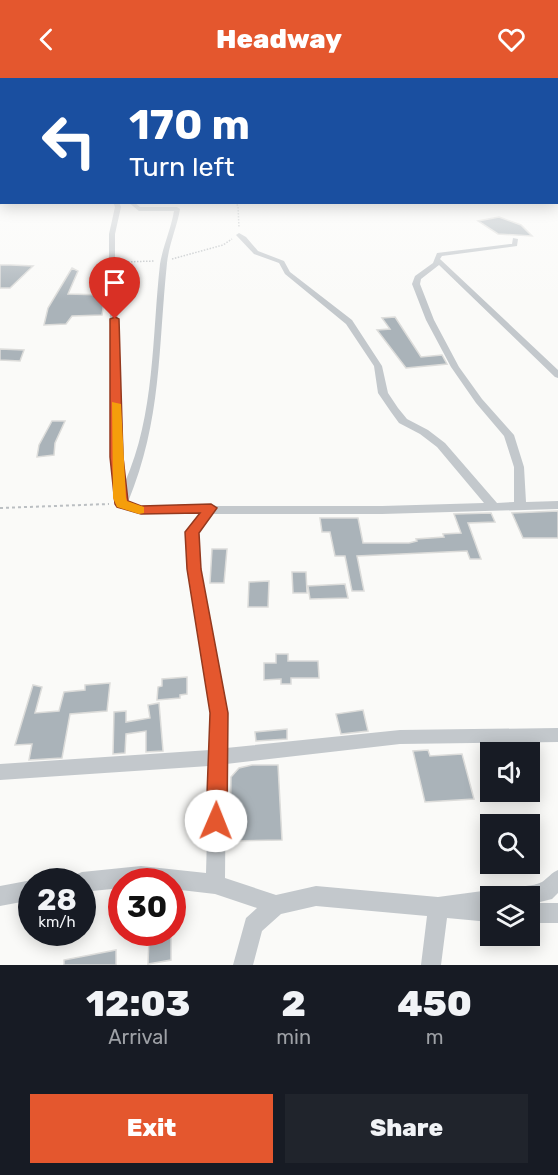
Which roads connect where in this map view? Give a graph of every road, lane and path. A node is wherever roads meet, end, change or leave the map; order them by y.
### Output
1 (116, 217) edge
2 (175, 217) edge
3 (238, 217) edge
4 (239, 235) junction
5 (515, 239) dead end
6 (437, 259) junction
7 (164, 261) junction
8 (112, 262) junction
9 (558, 375) edge
10 (121, 504) junction
11 (558, 505) edge
12 (520, 506) junction
13 (494, 507) junction
14 (0, 508) edge
15 (211, 508) junction
16 (558, 735) edge
17 (218, 757) junction
18 (0, 772) edge
19 (558, 880) edge
20 (96, 881) edge
21 (215, 884) junction
22 (18, 893) edge
23 (540, 893) edge
24 (0, 896) edge
25 (480, 901) edge
26 (276, 905) junction
27 (438, 907) junction
28 (480, 911) edge
29 (540, 913) edge
30 (558, 913) edge
31 (243, 965) edge
32 (431, 965) edge

1 - 8 street
2 - 7 street
3 - 4 path
4 - 7 path
4 - 13 street
5 - 6 street
6 - 9 street
6 - 12 street
7 - 8 path
7 - 10 street
8 - 10 street
10 - 14 path
10 - 15 street
11 - 12 street
12 - 13 street
13 - 15 street
15 - 17 street
16 - 17 street
17 - 18 street
17 - 21 street
19 - 23 street
20 - 21 street
21 - 26 street
22 - 24 street
25 - 27 street
26 - 27 street
26 - 31 street
27 - 28 street
27 - 32 street
29 - 30 street

